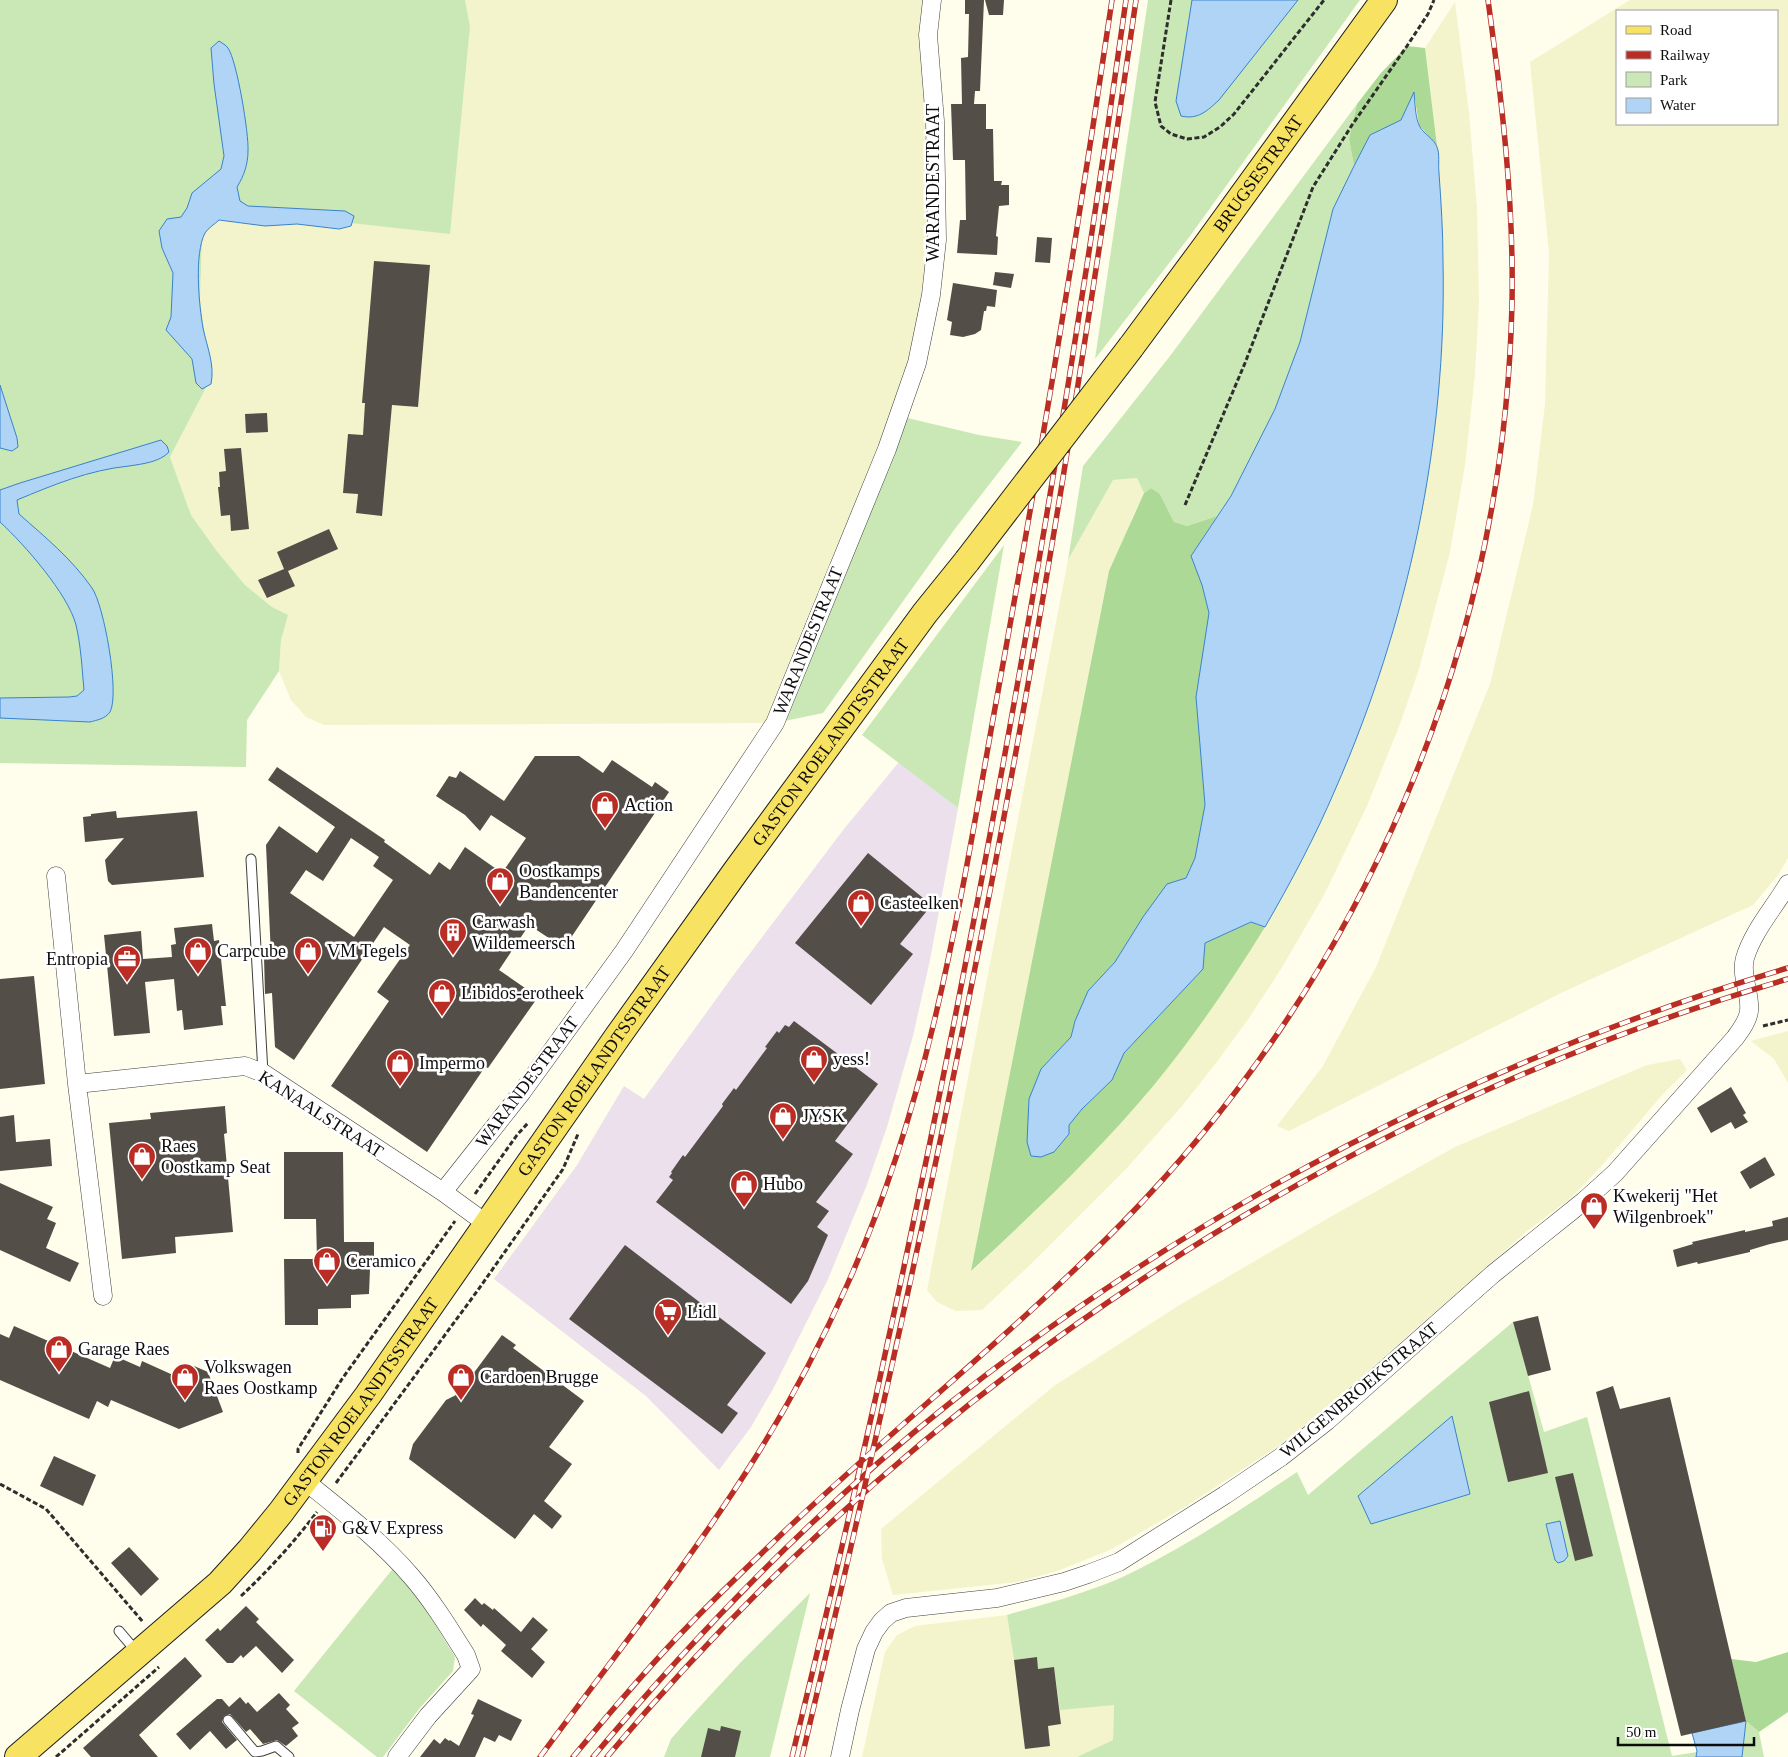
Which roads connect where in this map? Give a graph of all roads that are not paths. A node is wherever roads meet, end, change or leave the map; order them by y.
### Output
1 (932, 0) edge
2 (1384, 0) edge
3 (1131, 347) joint
4 (251, 859) dead end
5 (56, 876) dead end
6 (1788, 884) edge
7 (263, 1073) junction
8 (77, 1084) junction
9 (443, 1192) junction
10 (488, 1224) junction
11 (103, 1296) dead end
12 (305, 1481) junction
13 (119, 1631) dead end
14 (147, 1645) junction
15 (228, 1720) dead end
16 (18, 1757) edge
17 (290, 1757) edge
18 (397, 1757) edge
19 (840, 1757) edge

1 - 9 street, WARANDESTRAAT
2 - 3 main road, BRUGSESTRAAT
3 - 10 main road, GASTON ROELANDTSSTRAAT, bridge
4 - 7 lane
5 - 8 street
6 - 19 street, WILGENBROEKSTRAAT
7 - 8 street, KANAALSTRAAT
7 - 9 street, KANAALSTRAAT
8 - 11 street
9 - 10 street, KANAALSTRAAT
10 - 12 main road, GASTON ROELANDTSSTRAAT
12 - 14 main road, GASTON ROELANDTSSTRAAT
12 - 18 street
13 - 14 lane
14 - 16 main road, GASTON ROELANDTSSTRAAT
15 - 17 lane

